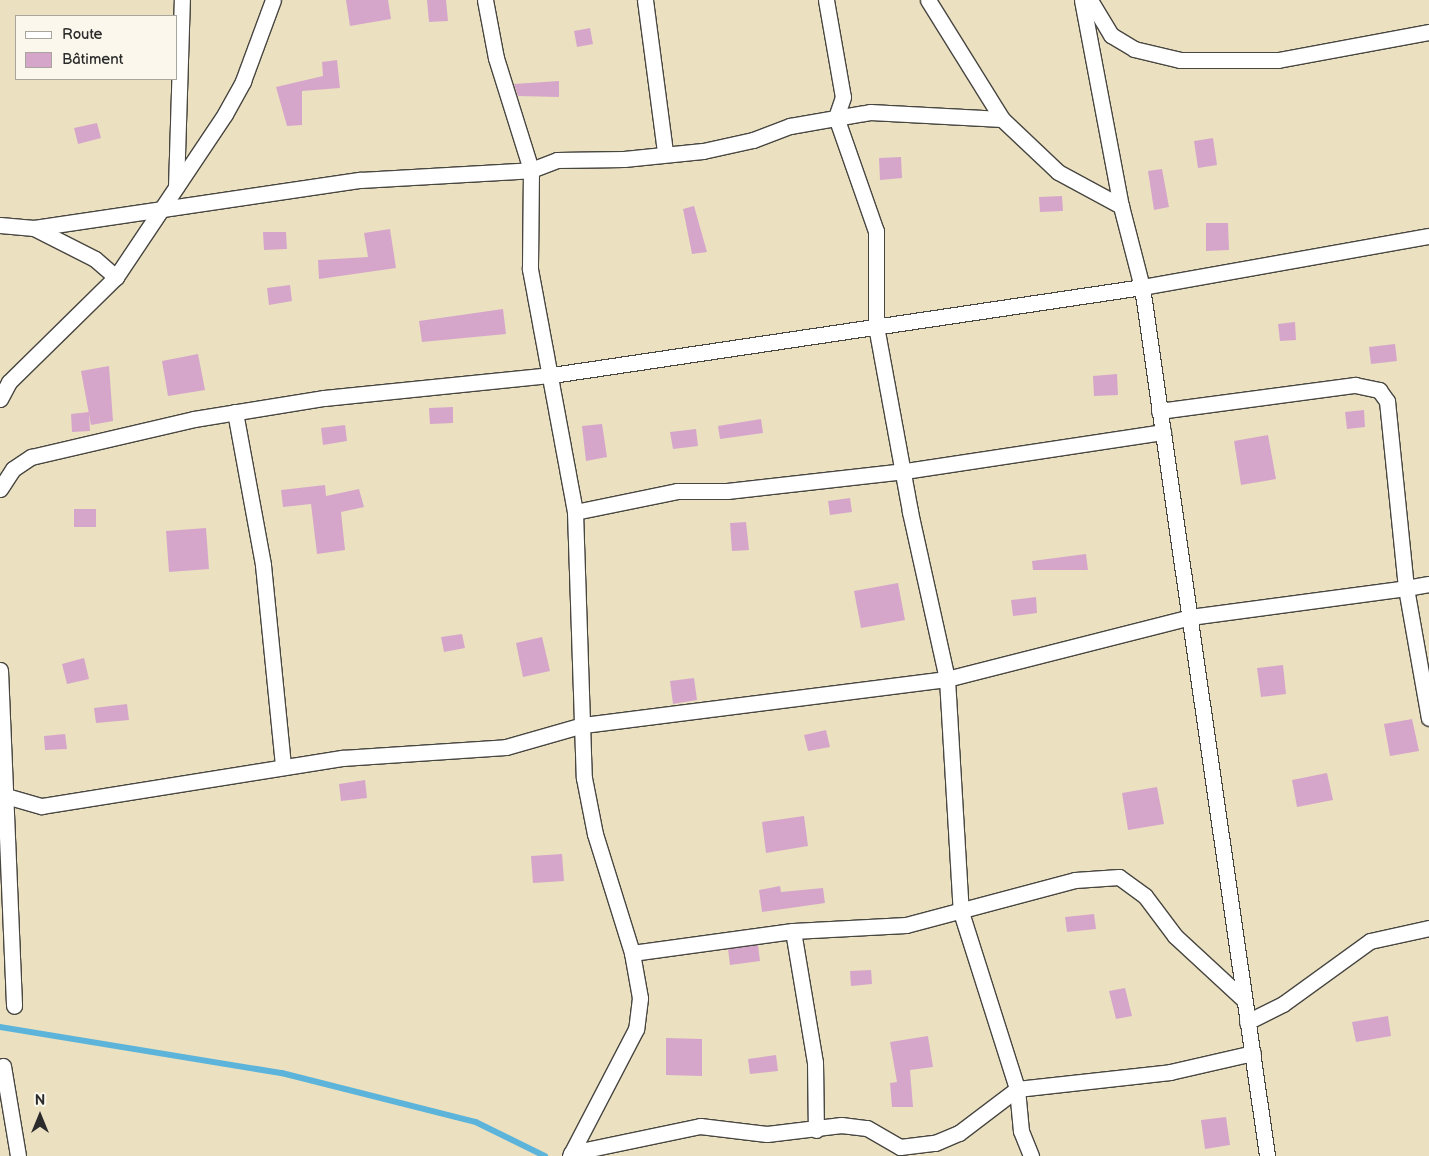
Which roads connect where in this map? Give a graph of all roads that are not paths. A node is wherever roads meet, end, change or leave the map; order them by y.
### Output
1 (182, 0) edge
2 (273, 0) edge
3 (486, 0) edge
4 (645, 0) edge
5 (826, 0) edge
6 (928, 0) edge
7 (1082, 0) edge
8 (1090, 0) edge
9 (1429, 32) edge
10 (836, 117) junction
11 (1002, 119) junction
12 (665, 152) junction
13 (531, 170) junction
14 (176, 188) junction
15 (1121, 206) junction
16 (163, 207) junction
17 (0, 225) edge
18 (34, 228) junction
19 (1429, 236) edge
20 (116, 277) junction
21 (1142, 287) junction
22 (876, 326) junction
23 (552, 375) junction
24 (0, 399) edge
25 (1159, 411) junction
26 (235, 412) junction
27 (1163, 432) junction
28 (905, 471) junction
29 (0, 489) edge
30 (575, 512) junction
31 (1429, 584) edge
32 (1406, 588) junction
33 (1190, 617) junction
34 (0, 670) edge
35 (947, 679) junction
36 (1429, 718) edge
37 (583, 726) junction
38 (2, 735) edge
39 (283, 767) junction
40 (6, 796) junction
41 (960, 912) junction
42 (6, 922) edge
43 (1429, 928) edge
44 (793, 931) junction
45 (632, 953) junction
46 (1244, 1000) junction
47 (14, 1006) dead end
48 (1247, 1022) junction
49 (1253, 1053) junction
50 (3, 1066) dead end
51 (1017, 1089) junction
52 (816, 1130) junction
53 (570, 1155) edge
54 (18, 1156) edge
55 (1031, 1156) edge
56 (1267, 1156) edge

1 - 14 street
2 - 14 street
3 - 13 street
4 - 12 street
5 - 10 street
6 - 11 street
7 - 15 street
8 - 9 street
10 - 11 street
10 - 12 street
10 - 22 street
11 - 15 street
12 - 13 street
13 - 16 street
13 - 23 street
14 - 16 street
15 - 21 street
16 - 18 street
16 - 20 street
17 - 18 street
18 - 20 street
19 - 21 street
20 - 24 street
21 - 22 street
21 - 25 street
22 - 23 street
22 - 28 street
23 - 26 street
23 - 30 street
25 - 27 street
25 - 32 street
26 - 29 street
26 - 39 street
27 - 28 street
27 - 33 street
28 - 30 street
28 - 35 street
30 - 37 street
31 - 32 street
32 - 33 street
32 - 36 street
33 - 35 street
33 - 46 street
34 - 38 street
35 - 37 street
35 - 41 street
37 - 39 street
37 - 45 street
38 - 40 street
39 - 40 street
40 - 42 street
41 - 44 street
41 - 46 street
41 - 51 street
42 - 47 street
43 - 48 street
44 - 45 street
44 - 52 street
45 - 53 street
46 - 48 street
48 - 49 street
49 - 51 street
49 - 56 street
50 - 54 street
51 - 52 street
51 - 55 street
52 - 53 street

